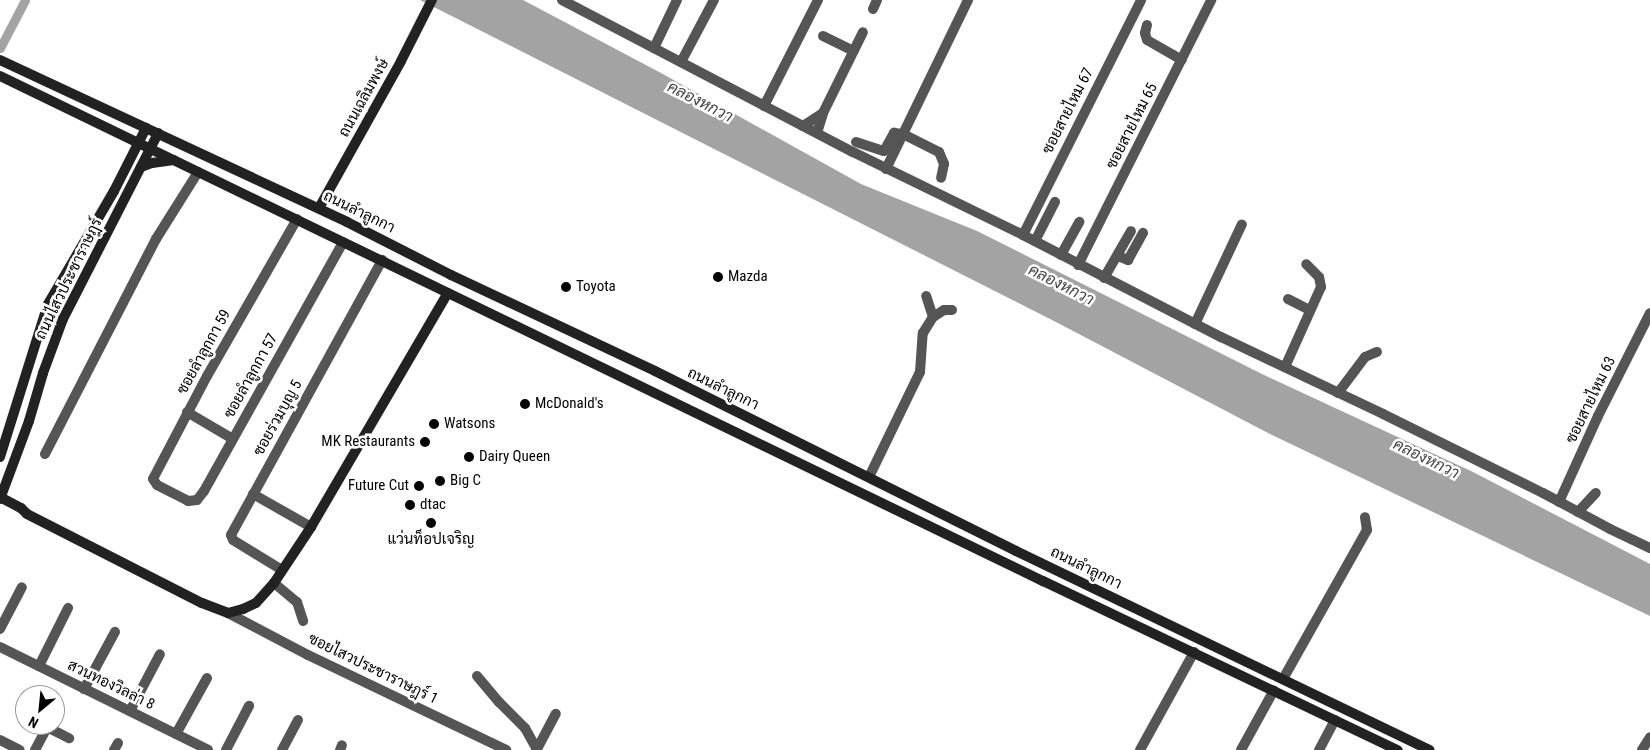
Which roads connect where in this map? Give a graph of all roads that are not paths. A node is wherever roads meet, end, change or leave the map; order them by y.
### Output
1 (432, 0) edge
2 (562, 0) edge
3 (678, 0) edge
4 (714, 0) edge
5 (818, 0) edge
6 (968, 0) edge
7 (1141, 0) edge
8 (1211, 0) edge
9 (1147, 25) dead end
10 (863, 32) dead end
11 (823, 36) dead end
12 (654, 48) junction
13 (854, 51) junction
14 (0, 60) edge
15 (1182, 60) junction
16 (681, 62) junction
17 (0, 76) edge
18 (764, 106) junction
19 (823, 113) junction
20 (803, 126) junction
21 (146, 128) junction
22 (158, 133) junction
23 (817, 133) junction
24 (903, 134) junction
25 (125, 137) junction
26 (856, 142) dead end
27 (139, 143) junction
28 (150, 148) junction
29 (131, 158) junction
30 (174, 160) junction
31 (142, 167) junction
32 (886, 169) junction
33 (198, 172) junction
34 (941, 178) dead end
35 (1055, 202) dead end
36 (318, 208) junction
37 (297, 219) junction
38 (1079, 222) dead end
39 (1242, 224) dead end
40 (1131, 231) dead end
41 (1143, 233) dead end
42 (1023, 235) junction
43 (1035, 241) junction
44 (343, 242) junction
45 (1061, 255) junction
46 (1118, 256) junction
47 (382, 260) junction
48 (1306, 264) dead end
49 (1078, 265) junction
50 (1104, 278) junction
51 (448, 293) junction
52 (926, 296) dead end
53 (1288, 299) dead end
54 (952, 310) dead end
55 (1310, 310) junction
56 (1650, 313) edge
57 (932, 317) junction
58 (1195, 324) junction
59 (1377, 352) dead end
60 (1285, 367) junction
61 (1338, 393) junction
62 (187, 412) junction
63 (233, 439) junction
64 (45, 454) dead end
65 (0, 457) edge
66 (869, 477) junction
67 (172, 493) joint
68 (1596, 493) dead end
69 (252, 494) junction
70 (0, 498) edge
71 (1559, 502) junction
72 (0, 505) edge
73 (1578, 512) junction
74 (27, 514) junction
75 (1365, 517) dead end
76 (311, 527) junction
77 (1650, 548) edge
78 (282, 570) junction
79 (274, 583) junction
80 (22, 588) dead end
81 (68, 608) dead end
82 (228, 613) junction
83 (303, 621) dead end
84 (0, 629) edge
85 (115, 632) dead end
86 (0, 647) edge
87 (1194, 652) junction
88 (160, 654) dead end
89 (39, 666) junction
90 (477, 676) dead end
91 (207, 678) dead end
92 (1283, 679) junction
93 (84, 689) junction
94 (1274, 690) junction
95 (249, 706) dead end
96 (130, 712) junction
97 (556, 714) dead end
98 (298, 720) dead end
99 (1335, 720) junction
100 (176, 734) junction
101 (41, 735) edge
102 (63, 735) edge
103 (1650, 737) edge
104 (69, 738) dead end
105 (0, 740) edge
106 (20, 750) edge
107 (34, 750) edge
108 (208, 750) edge
109 (226, 750) edge
110 (282, 750) edge
111 (506, 750) edge
112 (537, 750) edge
113 (1140, 750) edge
114 (1241, 750) edge
115 (1319, 750) edge
116 (1398, 750) edge
117 (1430, 750) edge
118 (1642, 750) edge

1 - 36 main road, ถนนเฉลิมพงษ์
2 - 12 street
3 - 12 street
4 - 16 street
5 - 18 street
6 - 24 street
7 - 42 street, ซอยสายไหม 67
8 - 15 street, ซอยสายไหม 65
9 - 15 street
10 - 13 street
11 - 13 street
12 - 16 street
13 - 19 street
14 - 21 main road, ถนนลำลูกกา
15 - 49 street, ซอยสายไหม 65
16 - 18 street
17 - 25 main road, ถนนลำลูกกา
18 - 20 street
19 - 20 street
19 - 23 street
20 - 23 street
21 - 22 main road, ถนนลำลูกกา
21 - 27 main road, ถนนไสวประชาราษฎร์
22 - 28 main road, ถนนไสวประชาราษฎร์
22 - 36 main road, ถนนลำลูกกา
23 - 32 street
24 - 26 street
24 - 32 street
24 - 34 street
25 - 27 main road, ถนนลำลูกกา
25 - 29 main road
27 - 28 main road, ถนนลำลูกกา
27 - 29 main road, ถนนไสวประชาราษฎร์
28 - 30 main road, ถนนลำลูกกา
28 - 31 main road, ถนนไสวประชาราษฎร์
29 - 65 main road, ถนนไสวประชาราษฎร์
30 - 31 main road
30 - 33 main road, ถนนลำลูกกา
31 - 70 main road, ถนนไสวประชาราษฎร์
32 - 42 street
33 - 37 main road, ถนนลำลูกกา
33 - 64 street
35 - 43 street
36 - 66 main road, ถนนลำลูกกา
37 - 44 main road, ถนนลำลูกกา
37 - 62 street, ซอยลำลูกกา 59
38 - 45 street
39 - 58 street
40 - 46 street
41 - 46 street
42 - 43 street
43 - 45 street
44 - 47 main road, ถนนลำลูกกา
44 - 63 street, ซอยลำลูกกา 57
45 - 49 street
46 - 50 street
47 - 51 main road, ถนนลำลูกกา
47 - 69 street, ซอยร่วมบุญ 5
48 - 55 street
49 - 50 street
50 - 58 street
51 - 76 main road
51 - 87 main road, ถนนลำลูกกา
52 - 57 street
53 - 55 street
54 - 57 street
55 - 60 street
56 - 71 street, ซอยสายไหม 63
57 - 66 street
58 - 60 street
59 - 61 street
60 - 61 street
61 - 71 street
62 - 63 street
62 - 67 street, ซอยลำลูกกา 59
63 - 67 street, ซอยลำลูกกา 57
66 - 92 main road, ถนนลำลูกกา
68 - 73 street
69 - 76 street
69 - 78 street, ซอยร่วมบุญ 5
70 - 74 main road
71 - 73 street
72 - 74 main road
73 - 77 street
74 - 82 main road, ซอยไสวประชาราษฎร์ 1
75 - 92 street
76 - 78 main road
78 - 79 main road
79 - 82 main road
79 - 83 street
80 - 84 street
81 - 89 street
82 - 111 street, ซอยไสวประชาราษฎร์ 1
85 - 93 street
86 - 89 street, สวนทองวิลล่า 8
87 - 94 main road, ถนนลำลูกกา
87 - 113 street
88 - 96 street
89 - 93 street, สวนทองวิลล่า 8
90 - 112 street
91 - 100 street
92 - 117 main road, ถนนลำลูกกา
93 - 96 street, สวนทองวิลล่า 8
94 - 99 main road, ถนนลำลูกกา
94 - 114 street
95 - 109 street
96 - 100 street, สวนทองวิลล่า 8
97 - 112 street
98 - 110 street
99 - 115 street
99 - 116 main road, ถนนลำลูกกา
100 - 108 street, สวนทองวิลล่า 8
101 - 107 street
102 - 104 street
103 - 118 street
105 - 106 street

